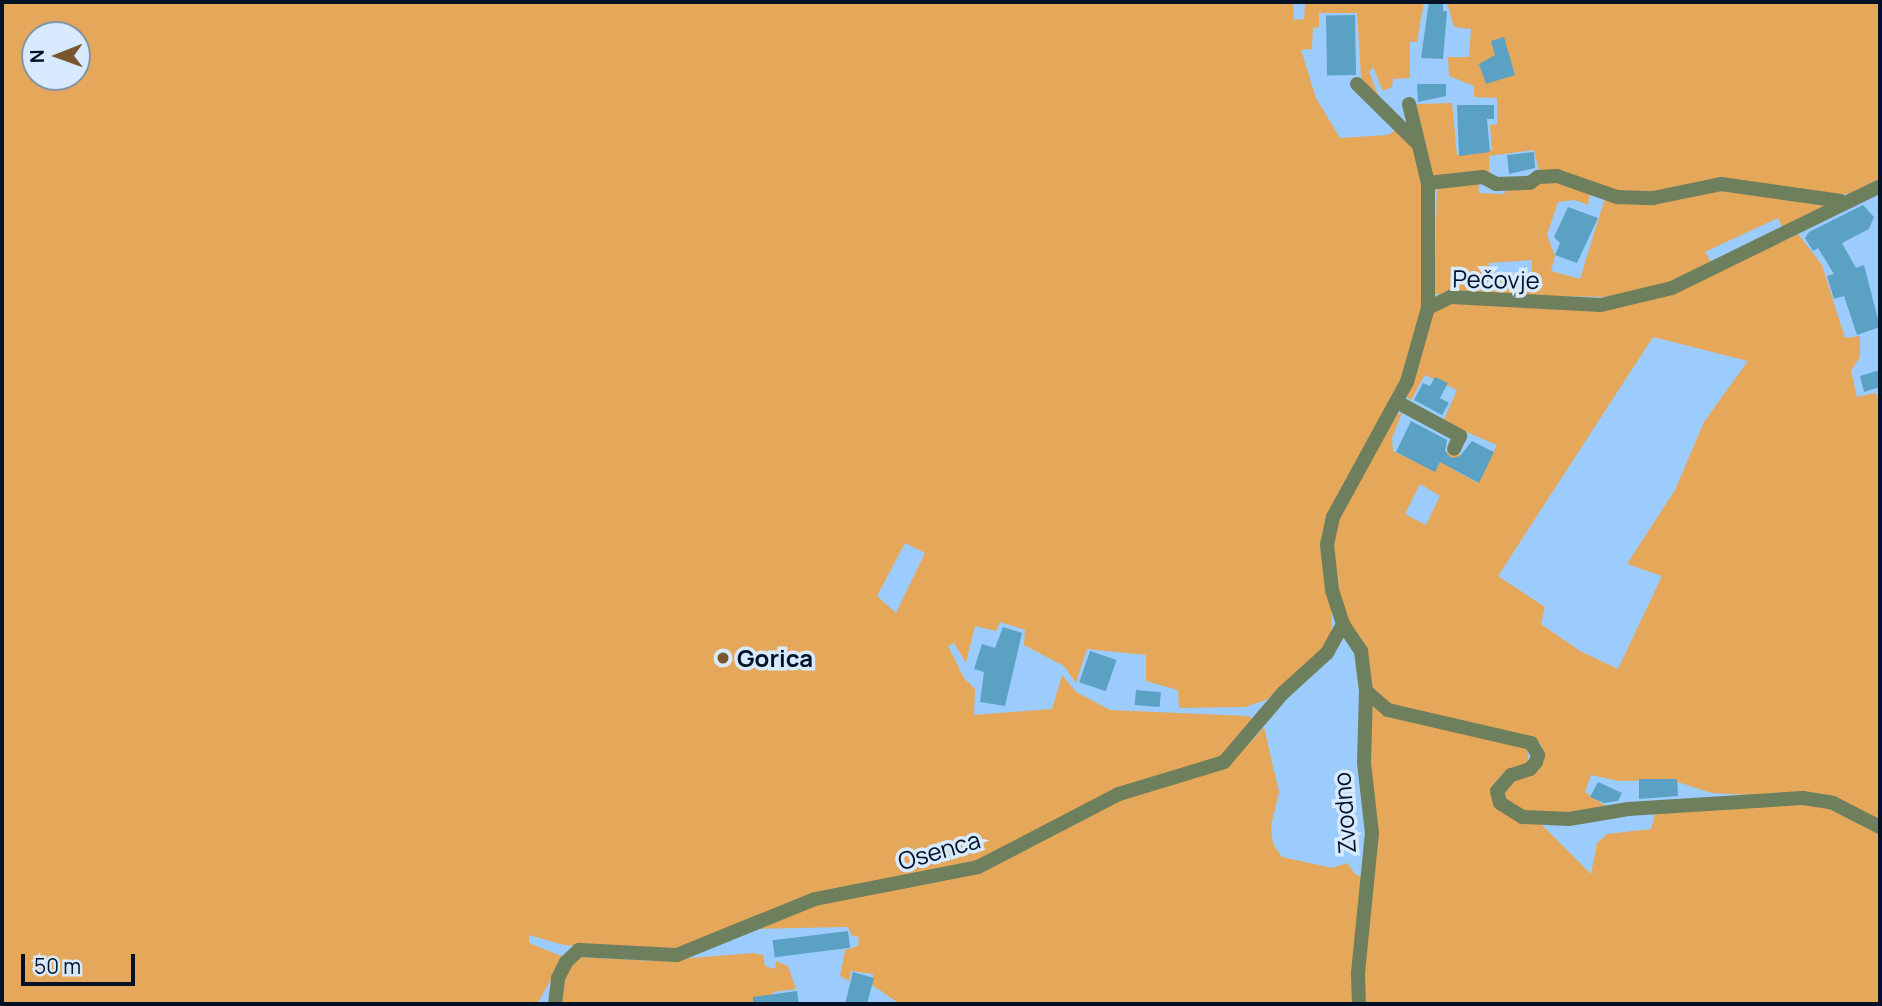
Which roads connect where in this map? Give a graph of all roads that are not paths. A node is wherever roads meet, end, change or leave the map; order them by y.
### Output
1 (1357, 84) dead end
2 (1409, 104) dead end
3 (1419, 146) junction
4 (1428, 183) junction
5 (1880, 186) edge
6 (1841, 201) junction
7 (1428, 308) junction
8 (1397, 402) junction
9 (1454, 449) dead end
10 (1343, 624) junction
11 (1366, 691) junction
12 (1880, 827) edge
13 (555, 1004) edge
14 (1359, 1004) edge

1 - 3 street
2 - 3 street
3 - 4 street
4 - 6 street
4 - 7 street
5 - 6 street, Pečovje
6 - 7 street, Pečovje
7 - 8 street, Pečovje
8 - 9 street
8 - 10 street, Pečovje
10 - 11 street, Zvodno
10 - 13 street, Osenca
11 - 12 street
11 - 14 street, Zvodno

